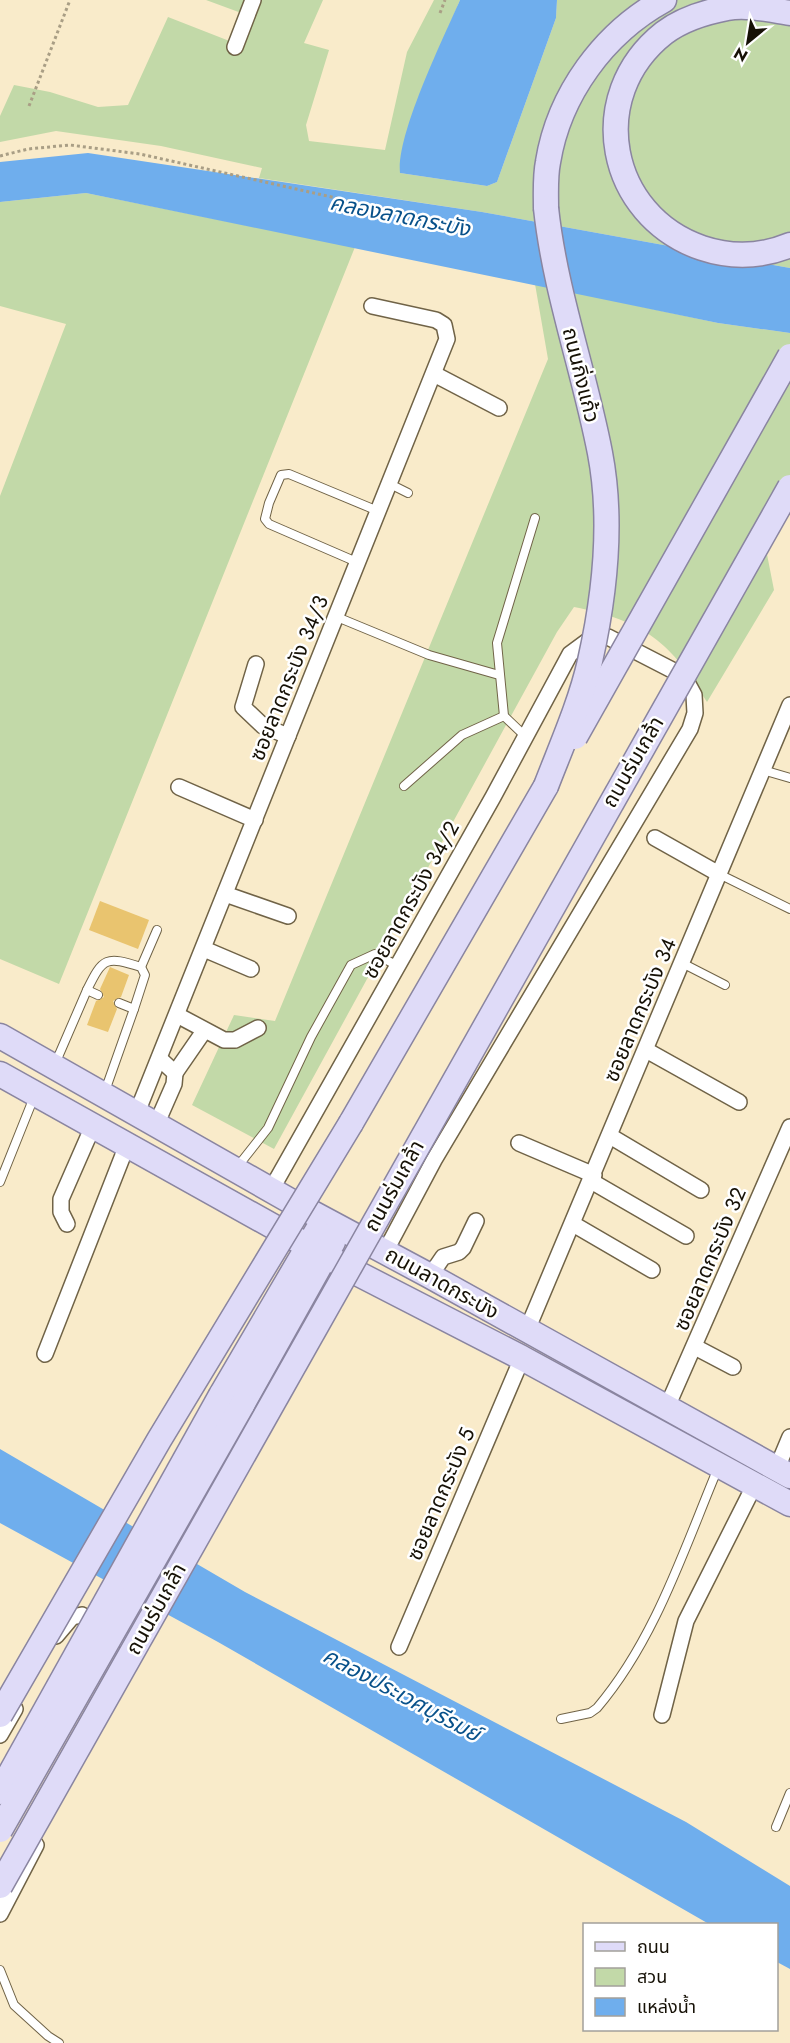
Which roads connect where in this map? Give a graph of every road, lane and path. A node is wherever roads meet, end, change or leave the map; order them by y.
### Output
1 (70, 0) edge
2 (252, 0) edge
3 (445, 0) edge
4 (664, 0) edge
5 (440, 13) dead end
6 (790, 13) edge
7 (235, 47) dead end
8 (29, 106) dead end
9 (0, 156) edge
10 (403, 213) dead end
11 (790, 245) edge
12 (372, 306) dead end
13 (790, 356) edge
14 (434, 374) junction
15 (499, 408) dead end
16 (390, 484) junction
17 (790, 487) edge
18 (408, 493) dead end
19 (379, 511) junction
20 (536, 518) dead end
21 (359, 563) junction
22 (337, 617) junction
23 (256, 664) dead end
24 (499, 675) junction
25 (790, 705) edge
26 (504, 716) junction
27 (288, 736) junction
28 (526, 737) junction
29 (763, 770) junction
30 (790, 778) edge
31 (404, 786) dead end
32 (546, 786) junction
33 (179, 787) dead end
34 (255, 820) junction
35 (655, 838) dead end
36 (719, 874) junction
37 (225, 894) junction
38 (790, 909) edge
39 (288, 916) dead end
40 (157, 930) dead end
41 (204, 949) junction
42 (682, 963) junction
43 (398, 966) junction
44 (141, 967) junction
45 (250, 969) dead end
46 (725, 985) dead end
47 (87, 990) junction
48 (98, 995) dead end
49 (119, 1003) dead end
50 (134, 1010) junction
51 (177, 1015) junction
52 (258, 1028) dead end
53 (204, 1031) junction
54 (0, 1036) edge
55 (646, 1050) junction
56 (160, 1059) junction
57 (53, 1068) junction
58 (175, 1073) junction
59 (0, 1074) edge
60 (35, 1094) junction
61 (104, 1096) junction
62 (739, 1102) dead end
63 (146, 1120) junction
64 (93, 1126) junction
65 (790, 1127) edge
66 (610, 1136) junction
67 (519, 1143) dead end
68 (127, 1145) junction
69 (234, 1170) junction
70 (592, 1178) junction
71 (0, 1182) edge
72 (271, 1190) junction
73 (701, 1190) dead end
74 (476, 1221) dead end
75 (67, 1224) dead end
76 (332, 1224) junction
77 (573, 1224) junction
78 (686, 1236) dead end
79 (317, 1250) junction
80 (386, 1252) junction
81 (652, 1270) dead end
82 (430, 1276) junction
83 (527, 1330) junction
84 (695, 1347) junction
85 (45, 1354) dead end
86 (522, 1358) junction
87 (733, 1367) dead end
88 (231, 1400) junction
89 (667, 1407) junction
90 (790, 1437) edge
91 (719, 1465) junction
92 (783, 1472) edge
93 (755, 1484) junction
94 (790, 1504) edge
95 (399, 1647) dead end
96 (0, 1715) edge
97 (662, 1715) dead end
98 (561, 1719) dead end
99 (0, 1735) edge
100 (0, 1792) edge
101 (790, 1793) edge
102 (776, 1827) dead end
103 (0, 1830) edge
104 (0, 1886) edge
105 (0, 1914) edge
106 (0, 1970) edge
107 (59, 2043) edge

1 - 8 path
2 - 7 street
3 - 5 path
4 - 32 main road, ถนนกิ่งแก้ว, bridge
6 - 11 main road
9 - 10 path
12 - 14 street, ซอยลาดกระบัง 34/3
13 - 32 main road, bridge
14 - 15 street
14 - 16 street, ซอยลาดกระบัง 34/3
16 - 18 lane
16 - 19 street, ซอยลาดกระบัง 34/3
17 - 104 main road, ถนนร่มเกล้า, bridge
19 - 21 street, ซอยลาดกระบัง 34/3
19 - 21 lane
20 - 24 lane
21 - 22 street, ซอยลาดกระบัง 34/3
22 - 24 lane
22 - 27 street, ซอยลาดกระบัง 34/3
23 - 27 street
24 - 26 lane
25 - 29 street, ซอยลาดกระบัง 34
26 - 28 lane
26 - 31 lane
27 - 34 street, ซอยลาดกระบัง 34/3
28 - 43 street, ซอยลาดกระบัง 34/2
28 - 80 street, ซอยลาดกระบัง 34/2
29 - 30 lane
29 - 36 street, ซอยลาดกระบัง 34
32 - 96 main road, bridge
33 - 34 street
34 - 37 street, ซอยลาดกระบัง 34/3
35 - 36 street
36 - 38 lane
36 - 42 street, ซอยลาดกระบัง 34
37 - 39 street
37 - 41 street, ซอยลาดกระบัง 34/3
40 - 44 lane
41 - 45 street
41 - 51 street, ซอยลาดกระบัง 34/3
42 - 46 lane
42 - 55 street, ซอยลาดกระบัง 34
43 - 69 lane
43 - 72 street, ซอยลาดกระบัง 34/2
44 - 47 lane
44 - 50 lane
47 - 48 lane
47 - 57 lane
49 - 50 lane
50 - 61 lane
51 - 53 street
51 - 56 street, ซอยลาดกระบัง 34/3
52 - 53 street
53 - 58 street
54 - 57 main road, ถนนลาดกระบัง
55 - 62 street
55 - 66 street, ซอยลาดกระบัง 34
56 - 58 street
56 - 63 street, ซอยลาดกระบัง 34/3
57 - 61 main road, ถนนลาดกระบัง
58 - 63 street
59 - 60 main road, ถนนลาดกระบัง
60 - 64 main road, ถนนลาดกระบัง
60 - 71 lane
61 - 63 main road, ถนนลาดกระบัง
63 - 69 main road, ถนนลาดกระบัง
64 - 68 main road, ถนนลาดกระบัง
64 - 75 street
65 - 84 street, ซอยลาดกระบัง 32
66 - 70 street, ซอยลาดกระบัง 34
66 - 73 street
67 - 70 street
68 - 79 main road, ถนนลาดกระบัง
68 - 85 street
69 - 72 main road, ถนนลาดกระบัง
70 - 77 street, ซอยลาดกระบัง 34
70 - 78 street
72 - 76 main road, ถนนลาดกระบัง
74 - 82 street
76 - 79 main road, ถนนร่มเกล้า
76 - 80 main road, ถนนลาดกระบัง
77 - 81 street
77 - 83 street, ซอยลาดกระบัง 34
79 - 86 main road, ถนนลาดกระบัง
79 - 88 main road, ถนนร่มเกล้า
80 - 82 main road, ถนนลาดกระบัง
82 - 83 main road, ถนนลาดกระบัง
83 - 89 main road, ถนนลาดกระบัง
84 - 87 street
84 - 89 street, ซอยลาดกระบัง 32
86 - 91 main road, ถนนลาดกระบัง
86 - 95 street, ซอยลาดกระบัง 5
88 - 100 main road, ถนนร่มเกล้า, bridge
88 - 103 main road, ถนนร่มเกล้า, bridge
89 - 92 main road, ถนนลาดกระบัง
90 - 92 street
91 - 93 main road, ถนนลาดกระบัง
91 - 98 lane
93 - 94 main road, ถนนลาดกระบัง
93 - 97 street
99 - 105 street
101 - 102 lane
106 - 107 lane

